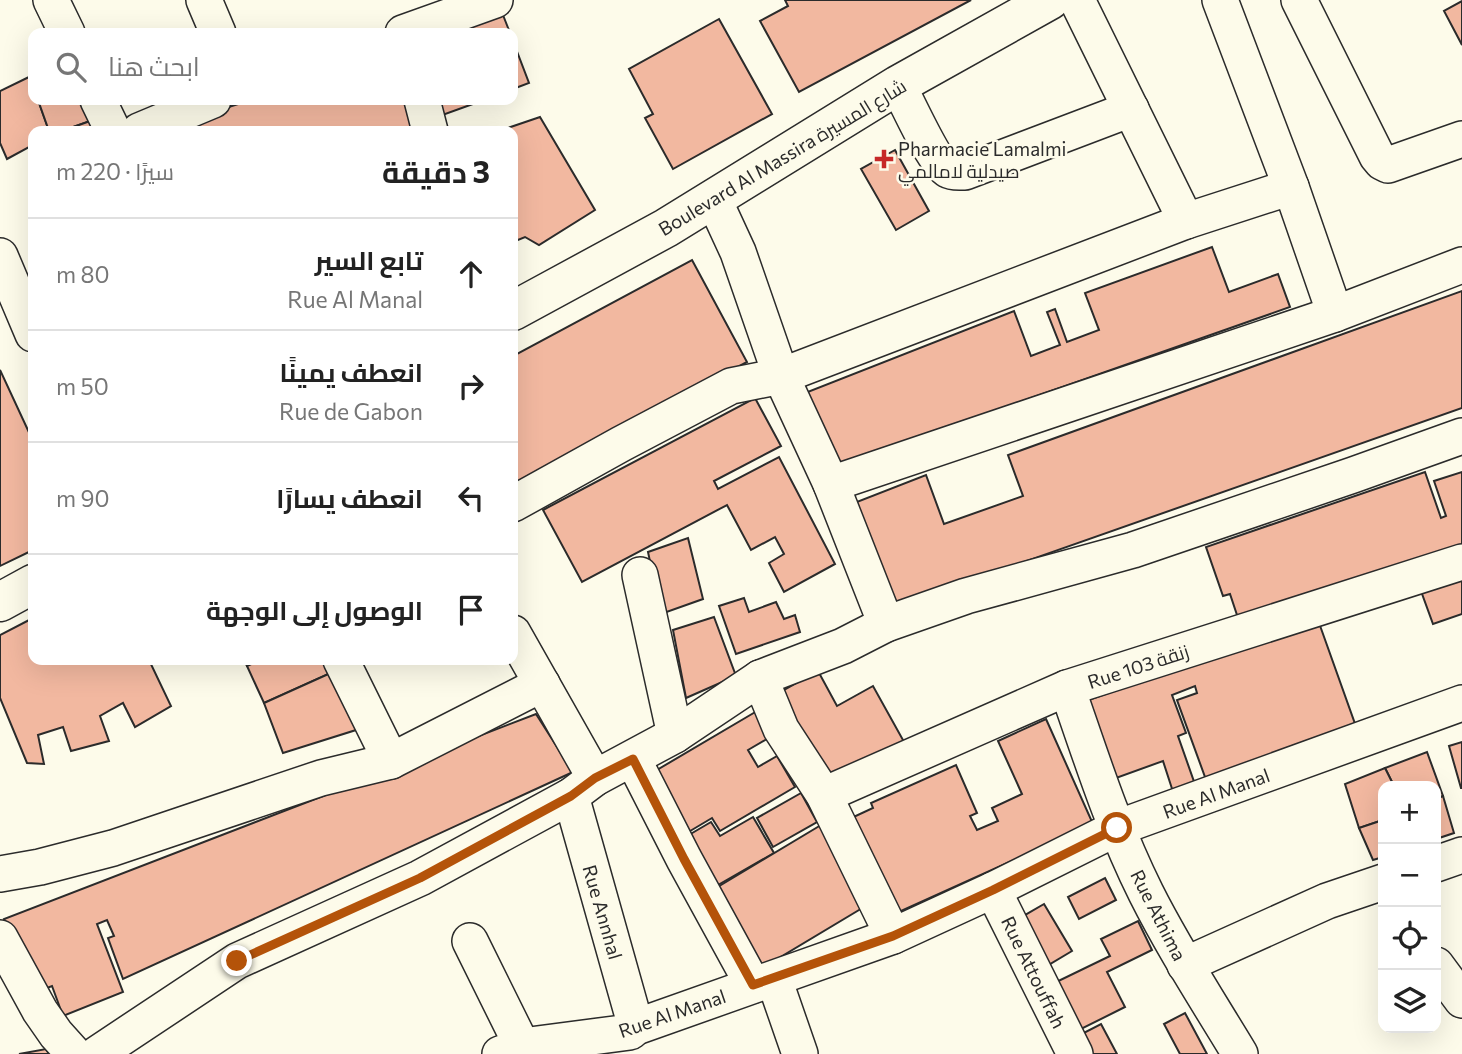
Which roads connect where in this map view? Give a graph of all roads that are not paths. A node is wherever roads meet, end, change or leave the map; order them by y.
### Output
1 (51, 0) edge
2 (204, 0) edge
3 (495, 0) edge
4 (1050, 0) edge
5 (1077, 0) edge
6 (1220, 0) edge
7 (1299, 0) edge
8 (65, 28) edge
9 (216, 28) edge
10 (419, 28) edge
11 (898, 85) junction
12 (100, 105) edge
13 (201, 105) edge
14 (423, 105) edge
15 (1131, 109) junction
16 (111, 126) edge
17 (151, 126) edge
18 (429, 126) edge
19 (1462, 139) edge
20 (1291, 187) junction
21 (714, 200) junction
22 (1186, 221) junction
23 (0, 256) edge
24 (1462, 265) edge
25 (518, 308) edge
26 (1335, 314) junction
27 (28, 322) edge
28 (782, 376) junction
29 (1462, 436) edge
30 (831, 484) junction
31 (518, 501) edge
32 (1462, 562) edge
33 (640, 575) dead end
34 (28, 587) edge
35 (0, 602) edge
36 (886, 624) junction
37 (518, 642) edge
38 (343, 665) edge
39 (760, 678) junction
40 (542, 684) junction
41 (1067, 688) junction
42 (1462, 703) edge
43 (676, 735) junction
44 (633, 759) junction
45 (391, 761) junction
46 (583, 787) junction
47 (824, 795) junction
48 (1117, 828) junction
49 (1462, 855) edge
50 (1441, 862) edge
51 (0, 874) edge
52 (1378, 884) edge
53 (993, 890) junction
54 (893, 936) junction
55 (0, 938) edge
56 (470, 941) dead end
57 (1185, 965) junction
58 (1440, 970) edge
59 (763, 982) junction
60 (1462, 1000) edge
61 (633, 1038) edge
62 (511, 1050) edge
63 (74, 1054) edge
64 (97, 1054) edge
65 (800, 1054) edge
66 (1075, 1054) edge
67 (1240, 1054) edge

1 - 8 street
2 - 9 street
3 - 10 street
4 - 11 main road, Boulevard Al Massira شارع المسيرة
5 - 15 street
6 - 20 street
7 - 19 street
11 - 15 street
11 - 21 main road, Boulevard Al Massira شارع المسيرة
12 - 16 street
13 - 17 street
14 - 18 street
15 - 22 street
20 - 22 street
20 - 26 street
21 - 25 main road, Boulevard Al Massira شارع المسيرة
21 - 28 street
22 - 28 street
23 - 27 street
24 - 26 street
26 - 30 street
28 - 30 street
28 - 31 street
29 - 36 street
30 - 36 street
32 - 41 street, Rue 103 زنقة
33 - 43 street
34 - 35 main road
36 - 39 street
37 - 40 street, Rue Annhal
38 - 45 street
39 - 43 street
39 - 47 street
40 - 45 street
40 - 46 street, Rue Annhal
41 - 47 street, Rue 103 زنقة
41 - 48 street, Rue Athima
42 - 48 street, Rue Al Manal
43 - 44 street
44 - 46 street
44 - 59 street
45 - 51 street
46 - 61 street, Rue Annhal
46 - 64 street
47 - 54 street
48 - 53 street, Rue Al Manal
48 - 57 street, Rue Athima
49 - 50 street
52 - 57 street
53 - 54 street, Rue Al Manal
53 - 66 street, Rue Attouffah
54 - 59 street, Rue Al Manal
55 - 63 street
56 - 62 street
57 - 67 street, Rue Athima
58 - 60 street
59 - 61 street, Rue Al Manal
59 - 65 street
61 - 62 street, Rue Al Manal

